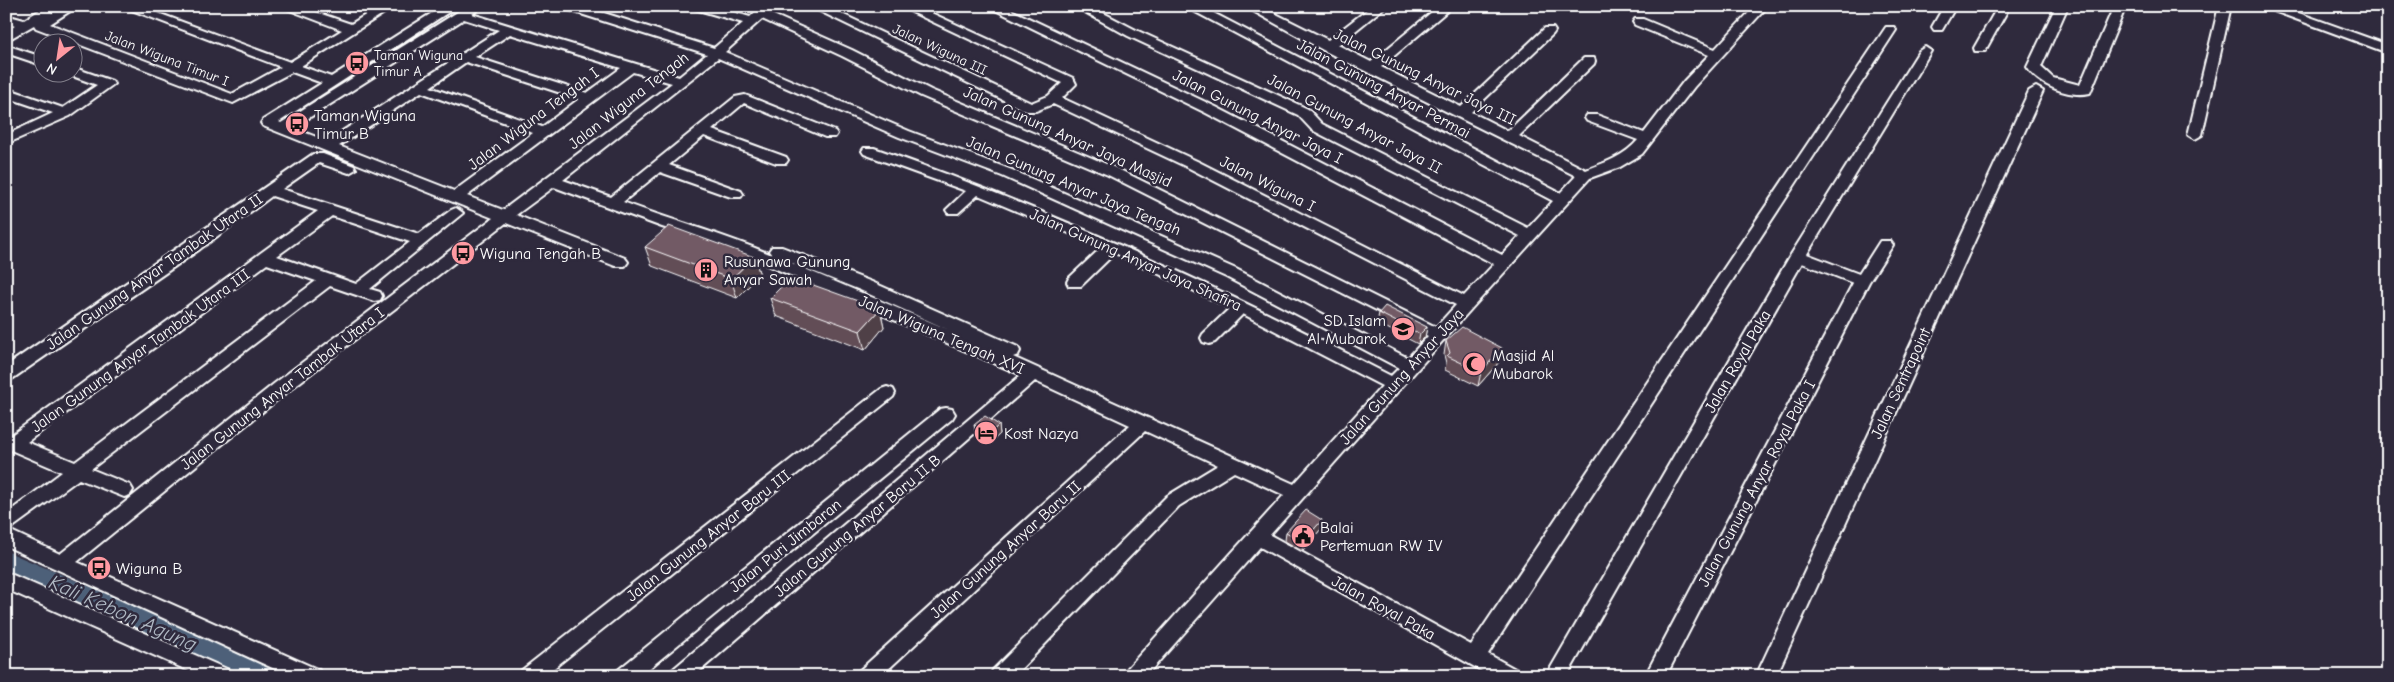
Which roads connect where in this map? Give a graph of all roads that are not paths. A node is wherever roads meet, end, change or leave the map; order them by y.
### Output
1 (56, 6) edge
2 (72, 6) edge
3 (127, 6) edge
4 (151, 6) edge
5 (285, 6) edge
6 (476, 6) edge
7 (569, 6) edge
8 (699, 6) edge
9 (815, 6) edge
10 (905, 6) edge
11 (993, 6) edge
12 (1080, 6) edge
13 (1190, 6) edge
14 (1250, 6) edge
15 (1380, 6) edge
16 (1447, 6) edge
17 (1762, 6) edge
18 (1950, 6) edge
19 (2004, 6) edge
20 (2062, 6) edge
21 (2120, 6) edge
22 (2225, 6) edge
23 (2266, 6) edge
24 (384, 7) edge
25 (457, 10) edge
26 (761, 14) edge
27 (6, 19) edge
28 (1639, 22) dead end
29 (24, 24) junction
30 (187, 24) junction
31 (1938, 28) dead end
32 (352, 29) junction
33 (509, 29) junction
34 (1890, 30) dead end
35 (1549, 31) dead end
36 (6, 37) edge
37 (1328, 48) junction
38 (1980, 48) dead end
39 (6, 49) edge
40 (2388, 49) edge
41 (1925, 51) dead end
42 (716, 52) junction
43 (1718, 54) junction
44 (32, 58) edge
45 (466, 58) junction
46 (303, 60) junction
47 (1590, 60) dead end
48 (2035, 61) joint
49 (291, 67) junction
50 (631, 67) junction
51 (1371, 68) junction
52 (344, 74) junction
53 (82, 75) edge
54 (332, 82) junction
55 (681, 82) junction
56 (107, 84) joint
57 (416, 91) junction
58 (2036, 91) dead end
59 (6, 92) edge
60 (20, 98) junction
61 (589, 98) junction
62 (1053, 99) junction
63 (6, 106) edge
64 (65, 113) junction
65 (1462, 113) junction
66 (1592, 118) dead end
67 (282, 128) junction
68 (702, 131) junction
69 (830, 134) dead end
70 (538, 136) junction
71 (2195, 136) dead end
72 (1509, 138) junction
73 (1647, 138) junction
74 (6, 140) edge
75 (329, 146) junction
76 (870, 151) dead end
77 (781, 160) dead end
78 (658, 166) junction
79 (349, 168) dead end
80 (1585, 175) junction
81 (553, 181) junction
82 (976, 189) junction
83 (270, 190) junction
84 (736, 194) dead end
85 (456, 197) junction
86 (1563, 200) junction
87 (612, 203) junction
88 (331, 209) junction
89 (953, 210) dead end
90 (456, 214) dead end
91 (504, 216) junction
92 (689, 230) junction
93 (1530, 235) junction
94 (421, 240) junction
95 (1885, 245) dead end
96 (1112, 246) junction
97 (1798, 256) junction
98 (267, 258) junction
99 (620, 262) dead end
100 (1504, 263) junction
101 (329, 280) junction
102 (1075, 282) dead end
103 (1860, 286) junction
104 (358, 290) junction
105 (374, 296) dead end
106 (1466, 304) junction
107 (1242, 306) junction
108 (1439, 335) junction
109 (1209, 338) dead end
110 (1410, 367) junction
111 (1034, 373) junction
112 (6, 375) edge
113 (1394, 385) junction
114 (887, 393) dead end
115 (946, 414) dead end
116 (1143, 423) junction
117 (10, 442) edge
118 (1233, 464) junction
119 (76, 469) junction
120 (1300, 489) junction
121 (124, 490) dead end
122 (6, 524) edge
123 (6, 537) edge
124 (1258, 538) junction
125 (62, 563) junction
126 (6, 580) edge
127 (1475, 656) junction
128 (222, 676) edge
129 (312, 676) edge
130 (529, 676) edge
131 (625, 676) edge
132 (679, 676) edge
133 (867, 676) edge
134 (1000, 676) edge
135 (1133, 676) edge
136 (1510, 676) edge
137 (1556, 676) edge
138 (1655, 676) edge
139 (1766, 676) edge

1 - 29 street
2 - 49 street, Jalan Wiguna Timur I
3 - 30 street
4 - 30 street
5 - 32 street
6 - 25 street
7 - 42 street, Jalan Gunung Anyar Jaya Tengah
8 - 26 street, Jalan Gunung Anyar Jaya Masjid
9 - 62 street, Jalan Wiguna III
10 - 62 street
11 - 100 street, Jalan Gunung Anyar Jaya I
12 - 93 street, Jalan Gunung Anyar Jaya II
13 - 86 street, Jalan Gunung Anyar Permai
14 - 37 street, Jalan Gunung Anyar Jaya III
15 - 37 street
16 - 51 street
17 - 43 street, Jalan Gunung Anyar Jaya
18 - 31 street
19 - 38 street
20 - 48 street
21 - 48 street
22 - 71 street
23 - 40 street
24 - 32 street, Jalan Wiguna Timur I
25 - 33 street
25 - 52 street
25 - 67 street
26 - 42 street, Jalan Wiguna Tengah
26 - 108 street, Jalan Gunung Anyar Jaya Masjid
27 - 29 street
28 - 43 street
29 - 36 street
30 - 46 street
30 - 49 street
32 - 46 street, Jalan Wiguna Timur I
33 - 45 street
33 - 50 street
34 - 127 street
35 - 65 street
37 - 51 street, Jalan Gunung Anyar Jaya III
39 - 44 street
41 - 97 street, Jalan Royal Paka
42 - 55 street, Jalan Wiguna Tengah
42 - 110 street, Jalan Gunung Anyar Jaya Tengah
43 - 73 street, Jalan Gunung Anyar Jaya
45 - 57 street
45 - 61 street
46 - 49 street, Jalan Wiguna Timur I
46 - 52 street
47 - 72 street
49 - 54 street
50 - 55 street
50 - 61 street, Jalan Wiguna Tengah I
51 - 65 street, Jalan Gunung Anyar Jaya III
52 - 54 street
53 - 56 street
54 - 67 street
55 - 81 street, Jalan Wiguna Tengah
56 - 64 street
57 - 70 street
57 - 75 street
58 - 139 street, Jalan Sentrapoint
59 - 60 street
60 - 63 street
60 - 64 street
61 - 70 street, Jalan Wiguna Tengah I
62 - 106 street, Jalan Wiguna I
64 - 74 street
65 - 72 street, Jalan Gunung Anyar Jaya III
66 - 73 street
67 - 75 street
68 - 69 street
68 - 77 street
68 - 78 street
70 - 85 street, Jalan Wiguna Tengah I
72 - 80 street, Jalan Gunung Anyar Jaya III
73 - 80 street, Jalan Gunung Anyar Jaya
75 - 85 street
76 - 82 street, Jalan Gunung Anyar Jaya Shafira
78 - 84 street
78 - 87 street
79 - 83 street
80 - 86 street, Jalan Gunung Anyar Jaya
81 - 87 street, Jalan Wiguna Tengah XVI
81 - 91 street, Jalan Wiguna Tengah
82 - 89 street
82 - 96 street, Jalan Gunung Anyar Jaya Shafira
83 - 88 street, Jalan Gunung Anyar Tambak Utara II
83 - 112 street, Jalan Gunung Anyar Tambak Utara II
85 - 91 street
86 - 93 street, Jalan Gunung Anyar Jaya
87 - 92 street, Jalan Wiguna Tengah XVI
88 - 94 street, Jalan Gunung Anyar Tambak Utara II
88 - 98 street, Jalan Gunung Anyar Tambak Utara III
90 - 94 street
91 - 99 street
91 - 125 street, Jalan Gunung Anyar Tambak Utara I
92 - 111 street, Jalan Wiguna Tengah XVI
92 - 120 street
93 - 100 street, Jalan Gunung Anyar Jaya
94 - 104 street
95 - 103 street
96 - 102 street
96 - 107 street, Jalan Gunung Anyar Jaya Shafira
97 - 103 street
97 - 137 street, Jalan Royal Paka
98 - 101 street
98 - 117 street, Jalan Gunung Anyar Tambak Utara III
100 - 106 street, Jalan Gunung Anyar Jaya
101 - 104 street
101 - 119 street
103 - 138 street, Jalan Gunung Anyar Royal Paka I
104 - 105 street
106 - 108 street, Jalan Gunung Anyar Jaya
107 - 109 street
107 - 113 street, Jalan Gunung Anyar Jaya Shafira
108 - 110 street, Jalan Gunung Anyar Jaya
110 - 113 street, Jalan Gunung Anyar Jaya
111 - 116 street, Jalan Wiguna Tengah XVI
111 - 132 street, Jalan Gunung Anyar Baru II B
113 - 120 street, Jalan Gunung Anyar Jaya
114 - 130 street, Jalan Gunung Anyar Baru III
115 - 131 street, Jalan Puri Jimbaran
116 - 118 street, Jalan Wiguna Tengah XVI
116 - 133 street, Jalan Gunung Anyar Baru II
117 - 119 street
118 - 120 street, Jalan Wiguna Tengah XVI
118 - 134 street
119 - 121 street
119 - 122 street
120 - 124 street, Jalan Gunung Anyar Jaya
123 - 125 street
124 - 127 street, Jalan Royal Paka
124 - 135 street, Jalan Gunung Anyar Jaya
125 - 129 street
126 - 128 street
127 - 136 street, Jalan Royal Paka

